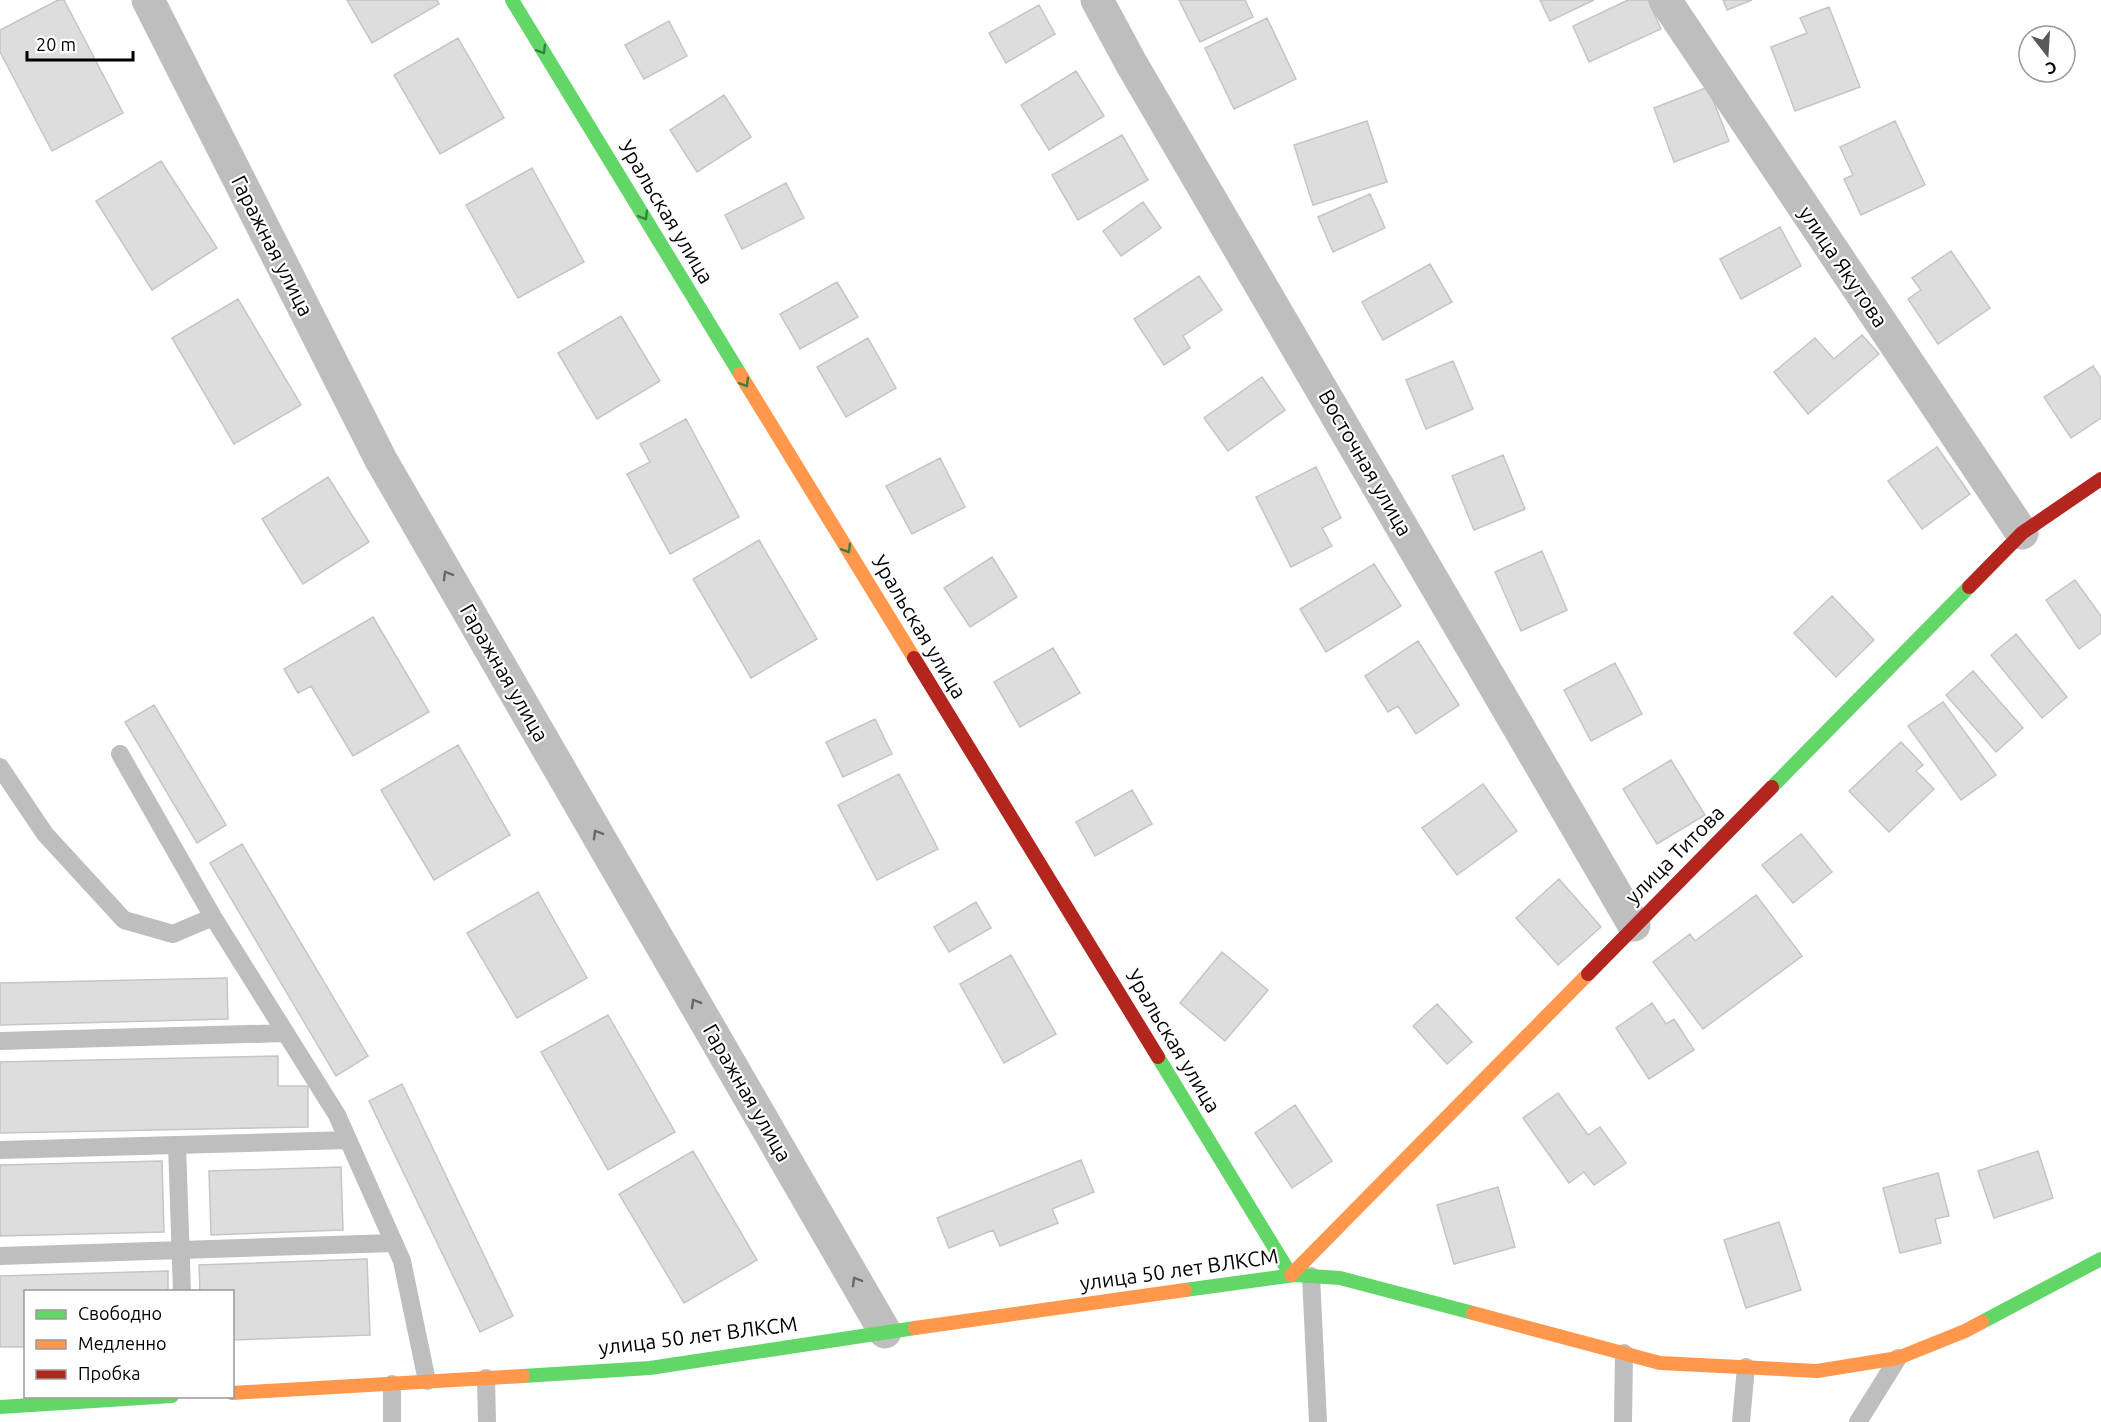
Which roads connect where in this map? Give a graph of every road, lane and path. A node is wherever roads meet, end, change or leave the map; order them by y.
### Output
1 (148, 0) edge
2 (512, 0) edge
3 (1097, 0) edge
4 (1665, 0) edge
5 (2101, 479) edge
6 (2022, 533) junction
7 (120, 754) dead end
8 (0, 767) edge
9 (213, 917) junction
10 (1635, 925) junction
11 (286, 1033) junction
12 (0, 1041) edge
13 (348, 1140) junction
14 (177, 1145) junction
15 (0, 1150) edge
16 (394, 1244) junction
17 (180, 1250) junction
18 (0, 1256) edge
19 (2101, 1259) edge
20 (1291, 1275) junction
21 (1311, 1276) junction
22 (182, 1290) edge
23 (885, 1332) junction
24 (1624, 1353) junction
25 (1898, 1358) junction
26 (1746, 1367) junction
27 (486, 1378) junction
28 (427, 1381) junction
29 (392, 1383) junction
30 (234, 1393) edge
31 (141, 1398) edge
32 (0, 1407) edge
33 (392, 1422) edge
34 (488, 1422) edge
35 (1318, 1422) edge
36 (1623, 1422) edge
37 (1741, 1422) edge
38 (1858, 1422) edge

23 -> 1 street, Гаражная улица
2 -> 20 street, Уральская улица
3 - 10 street, Восточная улица
4 - 6 street, улица Якутова
5 - 6 street, улица Титова
6 - 10 street, улица Титова
7 - 9 lane
8 - 9 lane
9 - 11 lane
10 - 20 street, улица Титова
11 - 12 lane
11 - 13 lane
13 - 14 lane
13 - 16 lane
14 - 15 lane
14 - 17 lane
16 - 17 lane
16 - 28 lane
17 - 18 lane
17 - 22 lane
19 - 25 street, улица 50 лет ВЛКСМ
20 - 21 street, улица 50 лет ВЛКСМ
20 - 23 street, улица 50 лет ВЛКСМ
21 - 24 street, улица 50 лет ВЛКСМ
21 - 35 lane
23 - 27 street, улица 50 лет ВЛКСМ
24 - 26 street, улица 50 лет ВЛКСМ
24 - 36 lane
25 - 26 street, улица 50 лет ВЛКСМ
25 - 38 lane
26 - 37 lane
27 - 28 street, улица 50 лет ВЛКСМ
27 - 34 lane
28 - 29 street, улица 50 лет ВЛКСМ
29 - 30 street, улица 50 лет ВЛКСМ
29 - 33 lane
31 - 32 street

